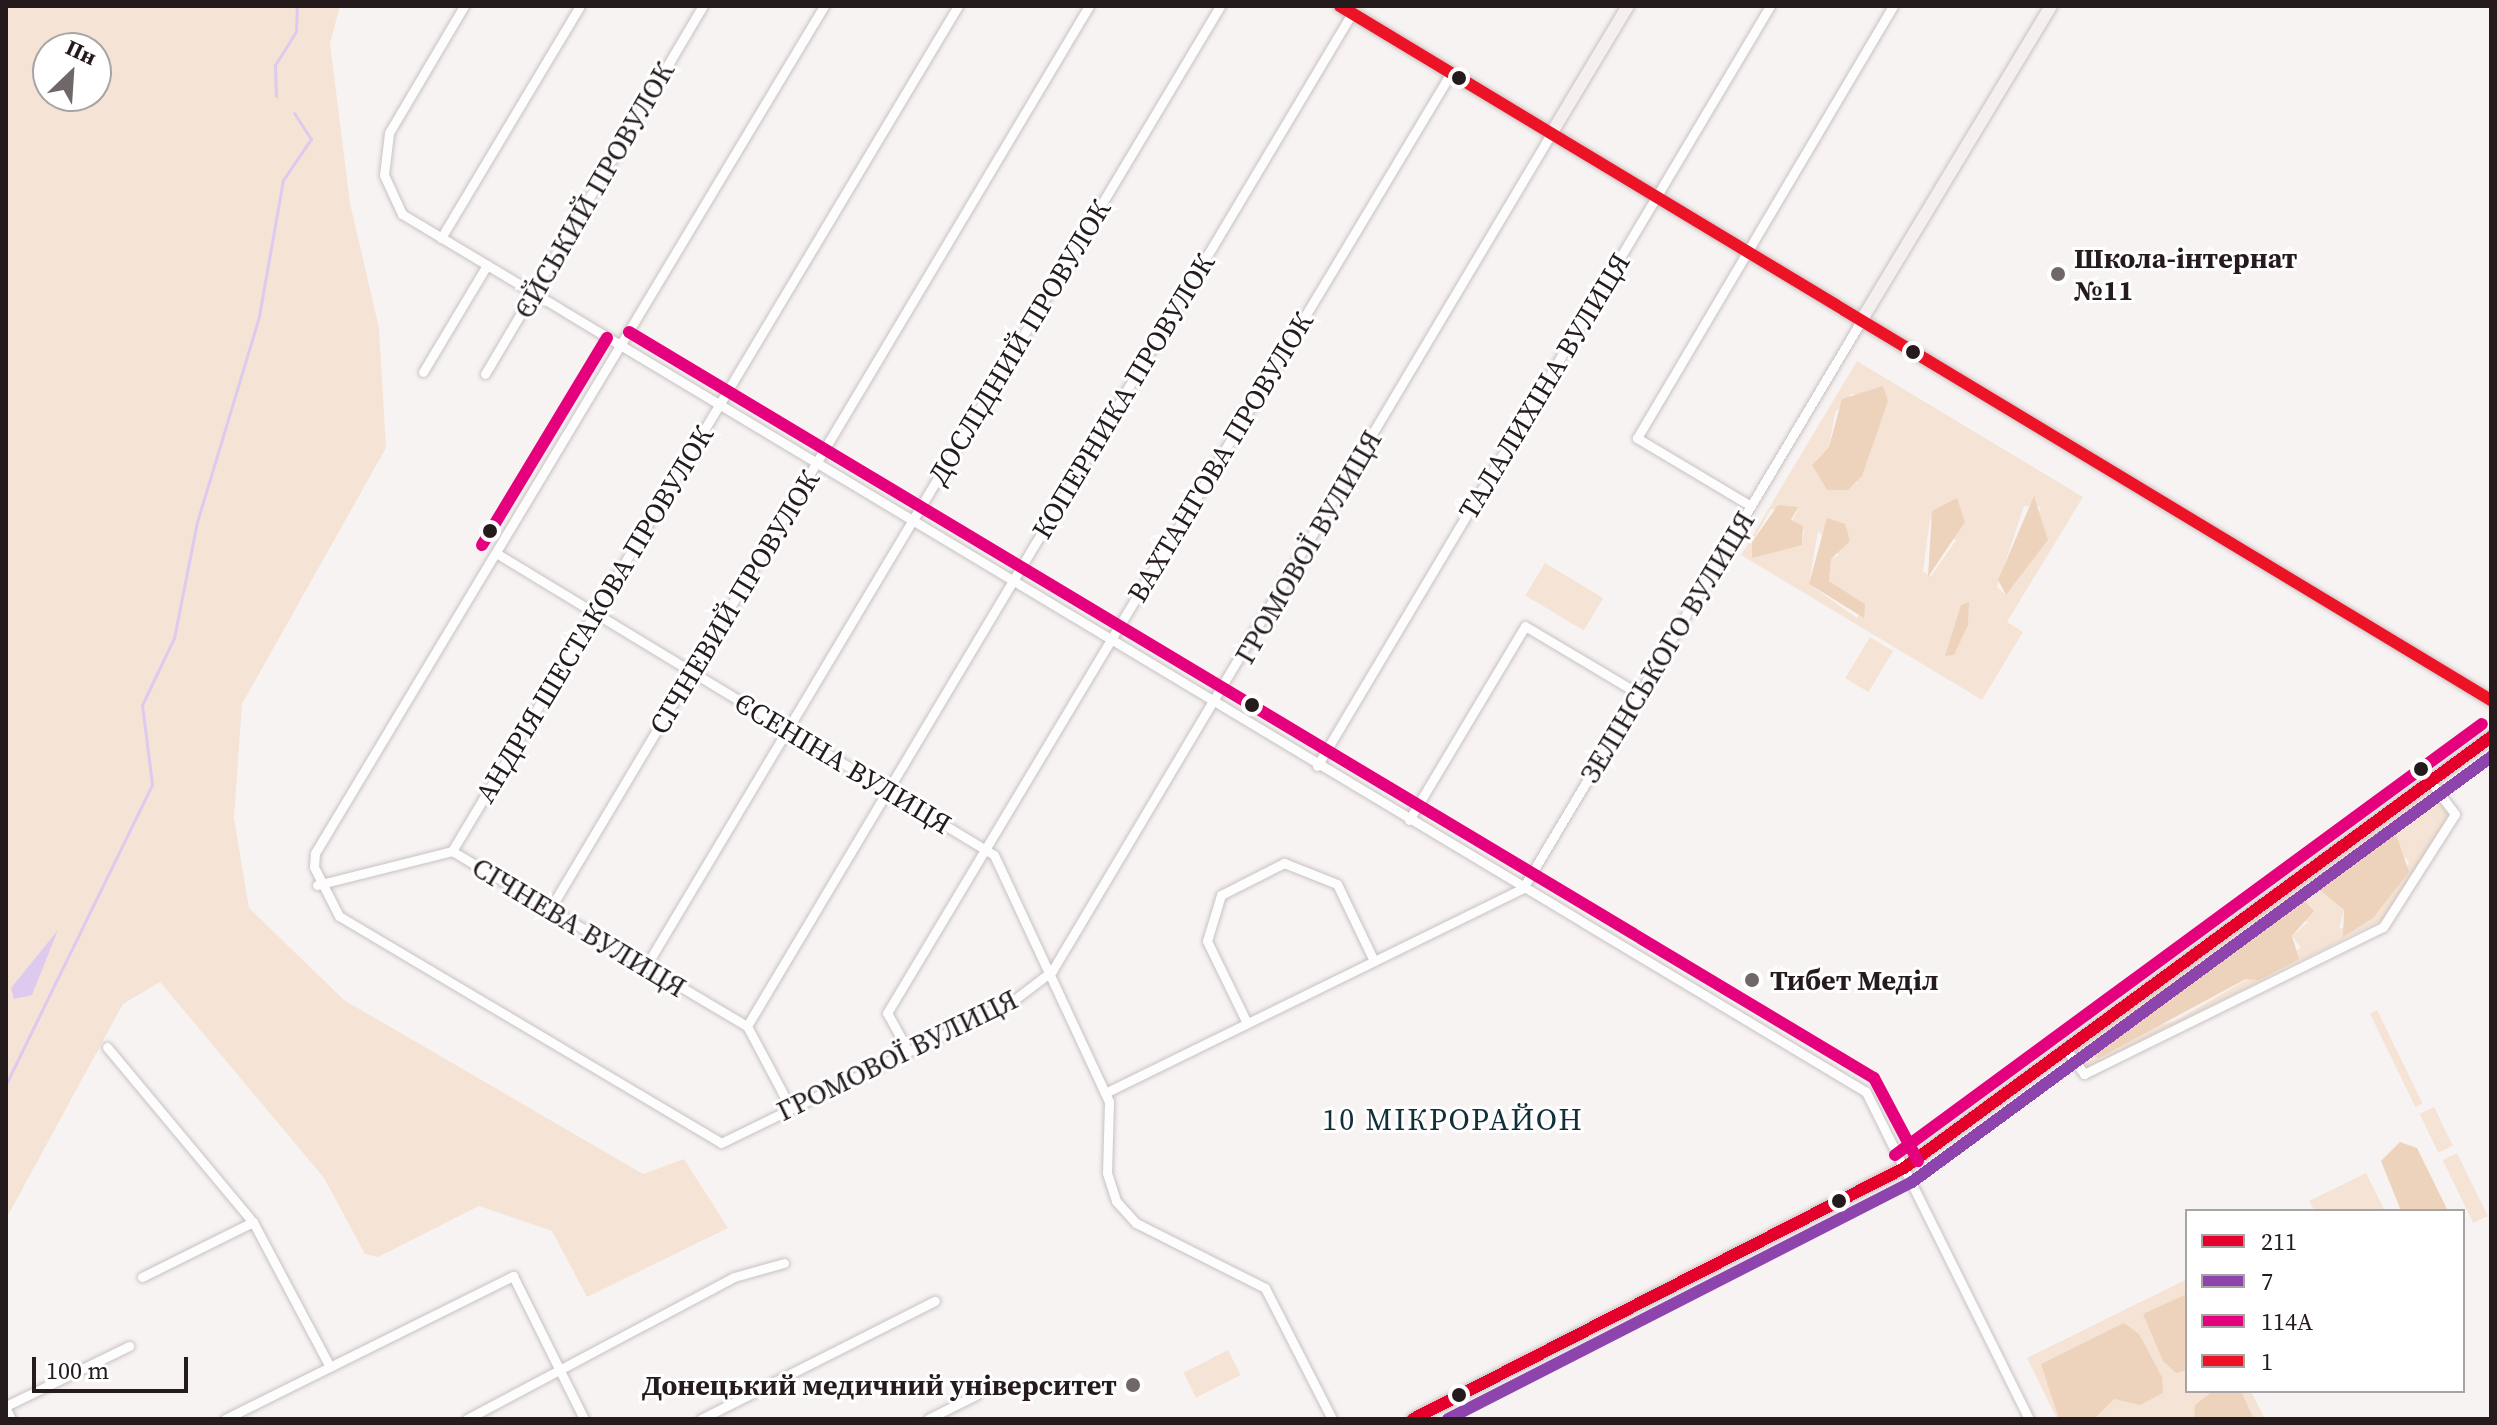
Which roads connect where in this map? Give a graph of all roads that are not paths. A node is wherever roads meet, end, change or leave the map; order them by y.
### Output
1 (464, 6) edge
2 (580, 6) edge
3 (703, 6) edge
4 (824, 6) edge
5 (958, 6) edge
6 (1089, 6) edge
7 (1220, 6) edge
8 (1340, 6) edge
9 (1628, 6) edge
10 (1770, 6) edge
11 (1893, 6) edge
12 (2051, 6) edge
13 (1352, 13) junction
14 (1451, 73) junction
15 (1551, 134) junction
16 (1656, 197) junction
17 (441, 238) junction
18 (1747, 252) junction
19 (487, 265) junction
20 (534, 294) junction
21 (1861, 321) junction
22 (621, 346) junction
23 (423, 372) dead end
24 (485, 374) dead end
25 (719, 405) junction
26 (816, 464) junction
27 (1751, 506) junction
28 (912, 521) junction
29 (496, 553) junction
30 (1012, 582) junction
31 (595, 613) junction
32 (1110, 641) junction
33 (692, 671) junction
34 (1639, 694) junction
35 (2491, 700) edge
36 (1215, 705) junction
37 (787, 729) junction
38 (2491, 737) edge
39 (1317, 766) junction
40 (2432, 783) junction
41 (888, 790) junction
42 (1409, 820) junction
43 (985, 848) junction
44 (452, 851) junction
45 (317, 885) junction
46 (1523, 888) junction
47 (550, 909) junction
48 (1374, 961) junction
49 (646, 966) junction
50 (1052, 971) junction
51 (1247, 1023) junction
52 (747, 1026) junction
53 (107, 1047) dead end
54 (906, 1047) junction
55 (2066, 1049) junction
56 (1105, 1093) junction
57 (790, 1107) junction
58 (1904, 1168) junction
59 (253, 1222) junction
60 (784, 1263) dead end
61 (142, 1277) dead end
62 (935, 1301) dead end
63 (129, 1346) dead end
64 (330, 1367) junction
65 (561, 1373) junction
66 (976, 1395) dead end
67 (6, 1407) edge
68 (11, 1419) edge
69 (225, 1419) edge
70 (467, 1419) edge
71 (584, 1419) edge
72 (701, 1419) edge
73 (928, 1419) edge
74 (1332, 1419) edge
75 (1413, 1419) edge
76 (2029, 1419) edge

1 - 17 street
2 - 17 street
3 - 20 street, ЄЙСЬКИЙ ПРОВУЛОК
4 - 22 street
5 - 25 street, АНДРІЯ ШЕСТАКОВА ПРОВУЛОК
6 - 26 street, СІЧНЕВИЙ ПРОВУЛОК
7 - 28 street, ДОСЛІДНИЙ ПРОВУЛОК
8 - 13 street
9 - 15 street, ГРОМОВОЇ ВУЛИЦЯ
10 - 16 street, ТАЛАЛИХІНА ВУЛИЦЯ
11 - 18 street
12 - 21 street, ЗЕЛІНСЬКОГО ВУЛИЦЯ
13 - 14 street
13 - 30 street, КОПЕРНИКА ПРОВУЛОК
14 - 15 street
14 - 32 street, ВАХТАНГОВА ПРОВУЛОК
15 - 16 street
15 - 36 street, ГРОМОВОЇ ВУЛИЦЯ
16 - 18 street
16 - 39 street, ТАЛАЛИХІНА ВУЛИЦЯ
17 - 19 street
18 - 21 street
18 - 27 street
19 - 20 street
19 - 23 street
20 - 22 street
20 - 24 street, ЄЙСЬКИЙ ПРОВУЛОК
21 - 27 street, ЗЕЛІНСЬКОГО ВУЛИЦЯ
21 - 35 street
22 - 25 street
22 - 29 street
25 - 26 street
25 - 31 street, АНДРІЯ ШЕСТАКОВА ПРОВУЛОК
26 - 28 street
26 - 33 street, СІЧНЕВИЙ ПРОВУЛОК
27 - 34 street, ЗЕЛІНСЬКОГО ВУЛИЦЯ
28 - 30 street
28 - 37 street, ДОСЛІДНИЙ ПРОВУЛОК
29 - 31 street, ЄСЕНІНА ВУЛИЦЯ
29 - 45 street
30 - 32 street
30 - 41 street, КОПЕРНИКА ПРОВУЛОК
31 - 33 street, ЄСЕНІНА ВУЛИЦЯ
31 - 44 street, АНДРІЯ ШЕСТАКОВА ПРОВУЛОК
32 - 36 street
32 - 43 street, ВАХТАНГОВА ПРОВУЛОК
33 - 37 street, ЄСЕНІНА ВУЛИЦЯ
33 - 47 street, СІЧНЕВИЙ ПРОВУЛОК
34 - 42 street
34 - 46 street, ЗЕЛІНСЬКОГО ВУЛИЦЯ
36 - 39 street
36 - 50 street, ГРОМОВОЇ ВУЛИЦЯ
37 - 41 street, ЄСЕНІНА ВУЛИЦЯ
37 - 49 street, ДОСЛІДНИЙ ПРОВУЛОК
38 - 40 street
39 - 42 street
40 - 55 street
40 - 55 street
41 - 43 street, ЄСЕНІНА ВУЛИЦЯ
41 - 52 street, КОПЕРНИКА ПРОВУЛОК
42 - 46 street
43 - 50 street
43 - 54 street, ВАХТАНГОВА ПРОВУЛОК
44 - 45 street, СІЧНЕВА ВУЛИЦЯ
44 - 47 street, СІЧНЕВА ВУЛИЦЯ
45 - 57 street, ГРОМОВОЇ ВУЛИЦЯ
46 - 48 street
46 - 58 street
47 - 49 street, СІЧНЕВА ВУЛИЦЯ
48 - 51 street
48 - 51 street
49 - 52 street, СІЧНЕВА ВУЛИЦЯ
50 - 54 street, ГРОМОВОЇ ВУЛИЦЯ
50 - 56 street
51 - 56 street
52 - 57 street
53 - 59 street
54 - 57 street, ГРОМОВОЇ ВУЛИЦЯ
55 - 58 street
56 - 74 street
58 - 75 street
58 - 76 street
59 - 61 street
59 - 64 street
60 - 65 street
62 - 72 street
63 - 67 street
64 - 65 street
64 - 69 street
65 - 70 street
65 - 71 street
66 - 73 street
67 - 68 street

